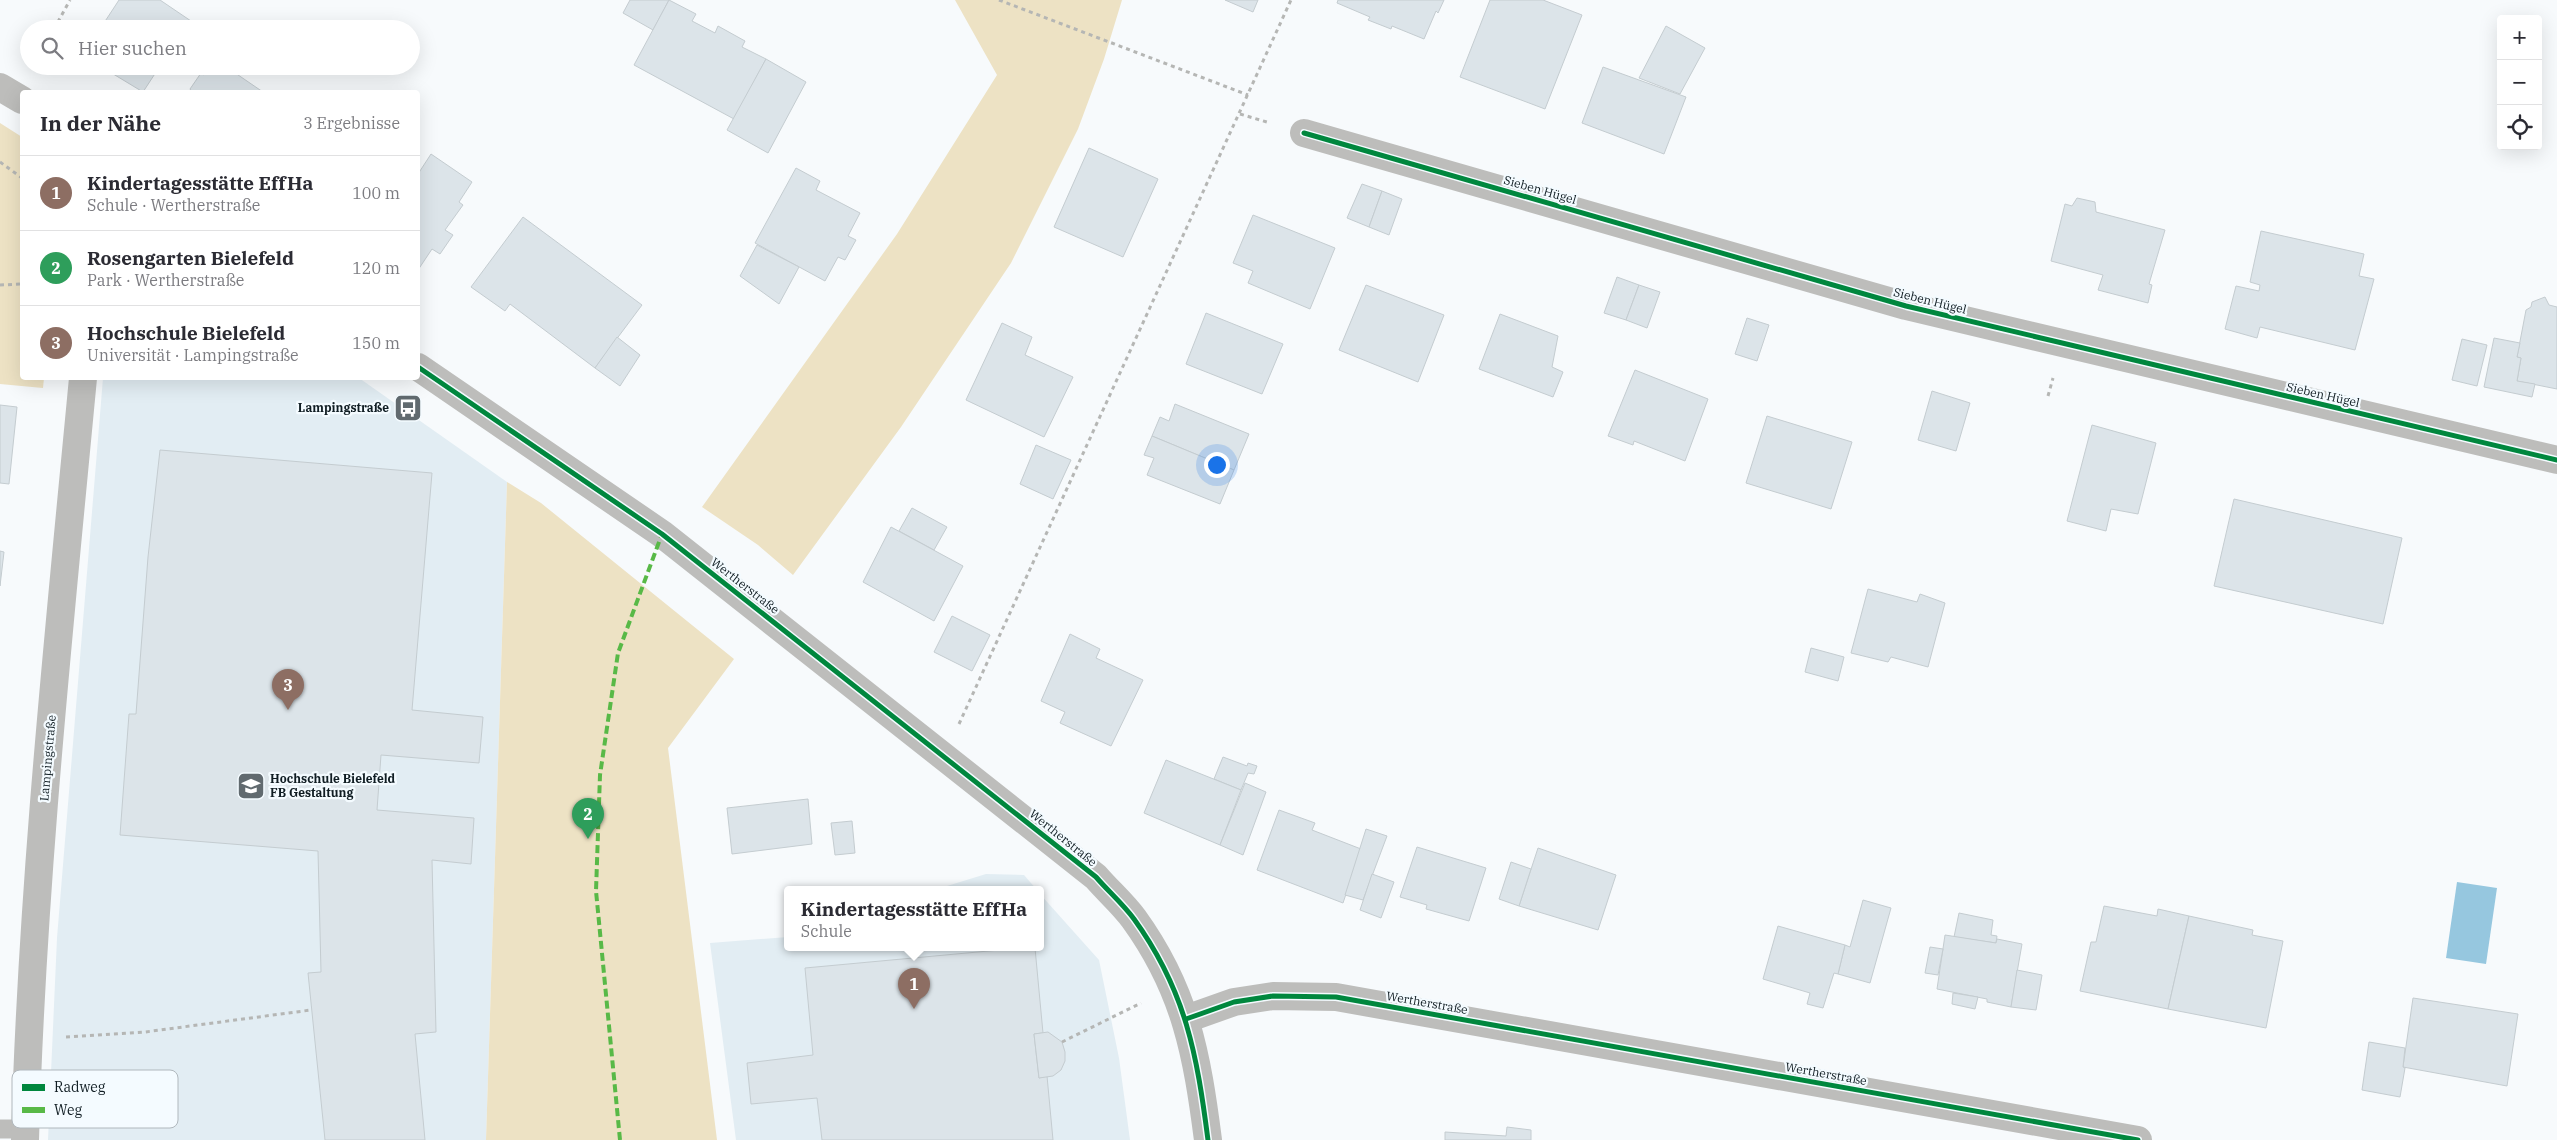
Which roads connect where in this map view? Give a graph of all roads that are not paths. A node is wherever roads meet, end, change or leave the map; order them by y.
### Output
1 (0, 87) edge
2 (20, 99) edge
3 (1304, 133) dead end
4 (420, 368) edge
5 (83, 380) edge
6 (2557, 460) edge
7 (1186, 1019) junction
8 (24, 1070) edge
9 (1208, 1140) edge
10 (2138, 1140) edge

1 - 2 street
3 - 6 street, Sieben Hügel
4 - 7 street, Wertherstraße
5 - 8 street, Lampingstraße
7 - 9 street
7 - 10 street, Wertherstraße

